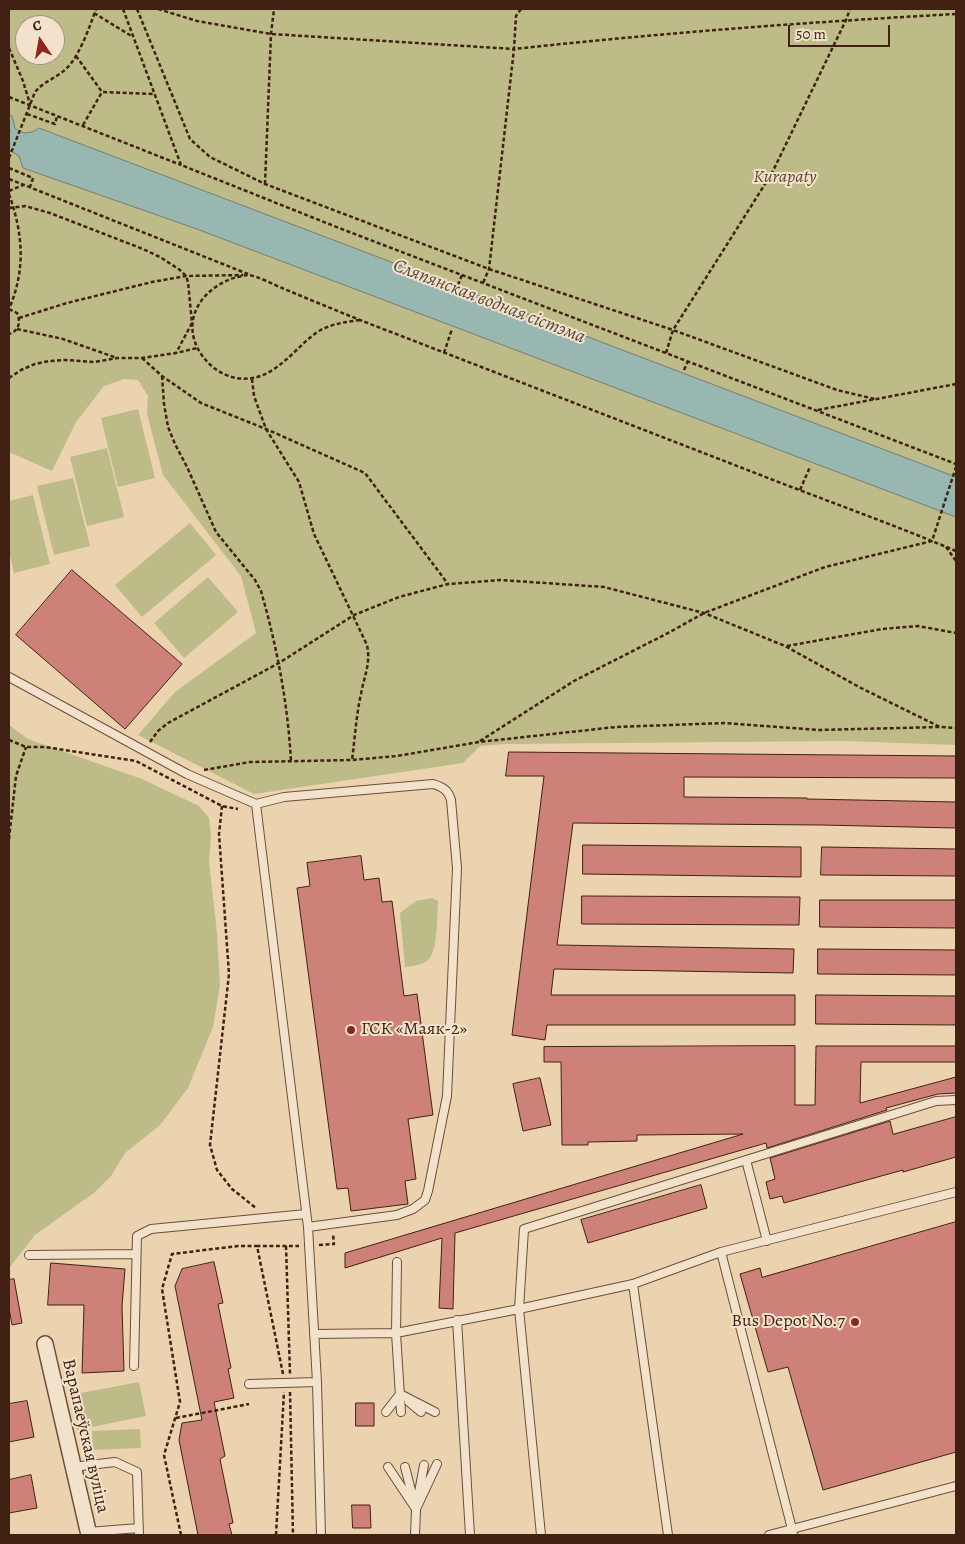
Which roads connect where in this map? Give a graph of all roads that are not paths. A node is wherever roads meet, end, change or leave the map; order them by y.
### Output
1 (9, 677) edge
2 (256, 804) junction
3 (956, 1100) edge
4 (746, 1160) junction
5 (956, 1192) edge
6 (306, 1214) junction
7 (308, 1227) junction
8 (767, 1241) junction
9 (721, 1252) junction
10 (136, 1254) junction
11 (29, 1255) dead end
12 (396, 1262) dead end
13 (633, 1284) junction
14 (519, 1309) junction
15 (457, 1320) junction
16 (396, 1333) junction
17 (314, 1334) junction
18 (45, 1344) dead end
19 (134, 1366) dead end
20 (317, 1382) junction
21 (249, 1384) dead end
22 (400, 1394) junction
23 (386, 1412) dead end
24 (401, 1412) dead end
25 (421, 1412) dead end
26 (435, 1412) dead end
27 (437, 1464) dead end
28 (424, 1465) dead end
29 (388, 1467) dead end
30 (405, 1467) dead end
31 (73, 1468) junction
32 (956, 1486) edge
33 (416, 1509) junction
34 (139, 1532) edge
35 (792, 1532) edge
36 (88, 1534) edge
37 (321, 1535) edge
38 (415, 1535) edge
39 (470, 1535) edge
40 (541, 1535) edge
41 (668, 1535) edge
42 (769, 1535) edge

1 - 2 lane
2 - 6 lane
2 - 7 lane
3 - 4 lane
4 - 8 lane
4 - 14 lane
5 - 8 lane
6 - 7 lane
6 - 10 lane
7 - 17 lane
8 - 9 lane
9 - 13 lane
9 - 35 lane
10 - 11 lane
10 - 19 lane
12 - 16 lane
13 - 14 lane
13 - 41 lane
14 - 15 lane
14 - 40 lane
15 - 16 lane
15 - 39 lane
16 - 17 lane
16 - 22 lane
17 - 20 lane
18 - 31 street, Варапаеўская вуліца
20 - 21 lane
20 - 37 lane
22 - 23 lane
22 - 24 lane
22 - 25 lane
22 - 26 lane
27 - 33 lane
28 - 33 lane
29 - 33 lane
30 - 33 lane
31 - 34 lane
31 - 36 street, Варапаеўская вуліца
32 - 35 lane
33 - 38 lane
34 - 36 lane
35 - 42 lane

